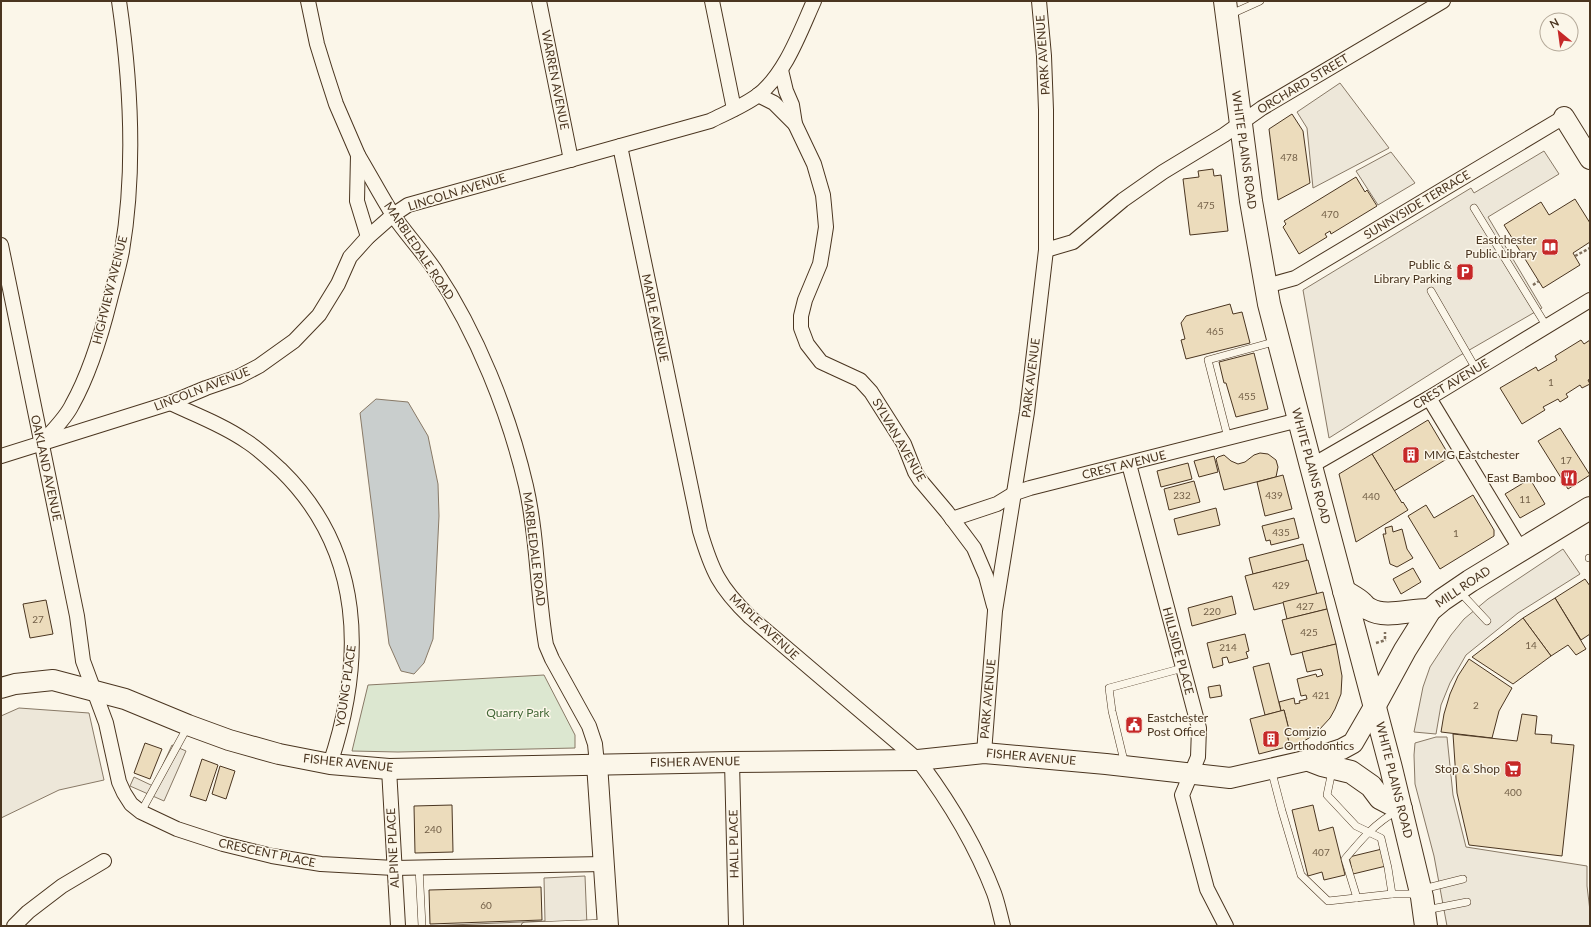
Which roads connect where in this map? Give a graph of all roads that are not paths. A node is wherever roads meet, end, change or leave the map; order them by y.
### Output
1 (119, 1) edge
2 (308, 1) edge
3 (538, 1) edge
4 (712, 1) edge
5 (814, 1) edge
6 (1039, 1) edge
7 (1260, 1) edge
8 (1443, 1) edge
9 (1226, 8) edge
10 (782, 70) junction
11 (758, 95) junction
12 (734, 109) junction
13 (1564, 117) joint
14 (1240, 122) junction
15 (795, 124) junction
16 (620, 146) junction
17 (358, 155) junction
18 (1590, 159) edge
19 (570, 160) junction
20 (1474, 208) dead end
21 (393, 215) junction
22 (368, 237) junction
23 (1, 245) edge
24 (1046, 250) junction
25 (1266, 286) junction
26 (1431, 292) dead end
27 (1590, 300) edge
28 (1547, 327) junction
29 (1278, 340) junction
30 (1476, 369) junction
31 (1429, 398) junction
32 (170, 403) junction
33 (1299, 420) junction
34 (1228, 438) junction
35 (41, 443) junction
36 (1, 456) edge
37 (1129, 464) junction
38 (1311, 466) junction
39 (1015, 493) junction
40 (1590, 508) edge
41 (952, 519) junction
42 (1521, 550) junction
43 (1458, 589) junction
44 (1344, 591) junction
45 (1430, 610) junction
46 (995, 611) junction
47 (1487, 621) dead end
48 (1183, 668) junction
49 (1, 688) edge
50 (94, 691) junction
51 (1375, 705) junction
52 (188, 725) junction
53 (984, 753) junction
54 (918, 760) junction
55 (1309, 760) junction
56 (732, 762) junction
57 (330, 764) junction
58 (597, 764) junction
59 (1126, 766) junction
60 (1271, 768) junction
61 (1332, 768) junction
62 (389, 769) junction
63 (1190, 775) junction
64 (1401, 809) junction
65 (140, 812) junction
66 (1368, 832) junction
67 (104, 861) dead end
68 (604, 864) junction
69 (419, 867) junction
70 (394, 868) junction
71 (1464, 879) dead end
72 (1392, 894) junction
73 (1357, 898) junction
74 (1467, 902) dead end
75 (1423, 905) edge
76 (541, 925) edge
77 (608, 925) edge
78 (14, 926) edge
79 (398, 926) edge
80 (422, 926) edge
81 (525, 926) edge
82 (736, 926) edge
83 (1002, 926) edge
84 (1226, 926) edge

1 - 35 street, HIGHVIEW AVENUE
2 - 17 street, MARBLEDALE ROAD
3 - 19 street, WARREN AVENUE
4 - 12 street
5 - 10 street, LINCOLN AVENUE
6 - 24 street, PARK AVENUE
7 - 9 lane
8 - 14 street, ORCHARD STREET
9 - 14 main road, WHITE PLAINS ROAD
10 - 11 street, LINCOLN AVENUE
10 - 15 street, SYLVAN AVENUE
11 - 12 street, LINCOLN AVENUE
11 - 15 street, SYLVAN AVENUE
12 - 16 street, LINCOLN AVENUE
13 - 18 street
13 - 25 street, SUNNYSIDE TERRACE
14 - 24 street, ORCHARD STREET
14 - 25 main road, WHITE PLAINS ROAD
15 - 41 street, SYLVAN AVENUE
16 - 19 street, LINCOLN AVENUE
16 - 54 street, MAPLE AVENUE
17 - 21 street, MARBLEDALE ROAD
17 - 22 street, MARBLEDALE ROAD
19 - 21 street, LINCOLN AVENUE
20 - 28 lane
21 - 22 street, LINCOLN AVENUE
21 - 58 street, MARBLEDALE ROAD
22 - 32 street, LINCOLN AVENUE
23 - 35 street, OAKLAND AVENUE
24 - 39 street, PARK AVENUE
25 - 29 main road, WHITE PLAINS ROAD
26 - 30 lane
27 - 28 street, CREST AVENUE
28 - 30 street, CREST AVENUE
29 - 33 main road, WHITE PLAINS ROAD
29 - 34 lane
30 - 31 street, CREST AVENUE
31 - 38 street, CREST AVENUE
31 - 42 street
32 - 35 street, LINCOLN AVENUE
32 - 57 street, YOUNG PLACE
33 - 34 street, CREST AVENUE
33 - 38 main road, WHITE PLAINS ROAD
34 - 37 street, CREST AVENUE
35 - 36 street, LINCOLN AVENUE
35 - 50 street, OAKLAND AVENUE
37 - 39 street, CREST AVENUE
37 - 48 street, HILLSIDE PLACE
38 - 44 main road, WHITE PLAINS ROAD
39 - 41 street, CREST AVENUE
39 - 46 street, PARK AVENUE
40 - 42 main road, MILL ROAD
41 - 46 street, SYLVAN AVENUE
42 - 43 main road, MILL ROAD
43 - 45 main road, MILL ROAD
43 - 47 lane
44 - 45 main road
44 - 51 main road, WHITE PLAINS ROAD
45 - 51 main road, MILL ROAD
46 - 53 street, PARK AVENUE
48 - 59 lane
48 - 63 street, HILLSIDE PLACE
49 - 50 street, FISHER AVENUE
50 - 52 street, FISHER AVENUE
50 - 65 street, CRESCENT PLACE
51 - 55 street, FISHER AVENUE
51 - 64 main road, WHITE PLAINS ROAD
52 - 57 street, FISHER AVENUE
52 - 65 lane
53 - 54 street, FISHER AVENUE
53 - 59 street, FISHER AVENUE
54 - 56 street, FISHER AVENUE
54 - 83 street, MAPLE AVENUE
55 - 60 street, FISHER AVENUE
55 - 61 main road
56 - 58 street, FISHER AVENUE
56 - 82 street, HALL PLACE
57 - 62 street, FISHER AVENUE
58 - 62 street, FISHER AVENUE
58 - 68 street, MARBLEDALE ROAD
59 - 63 street, FISHER AVENUE
60 - 63 street, FISHER AVENUE
60 - 73 lane
61 - 64 main road
61 - 66 lane
62 - 70 street, ALPINE PLACE
63 - 84 street, HILLSIDE PLACE
64 - 66 lane
64 - 75 main road, WHITE PLAINS ROAD
65 - 70 street, CRESCENT PLACE
66 - 72 lane
66 - 73 lane
67 - 78 street
68 - 69 street, CRESCENT PLACE
68 - 77 street, MARBLEDALE ROAD
69 - 70 street, CRESCENT PLACE
69 - 80 lane
70 - 79 street, ALPINE PLACE
71 - 75 lane
72 - 73 lane
72 - 75 lane
74 - 75 lane
76 - 77 lane
76 - 81 lane

